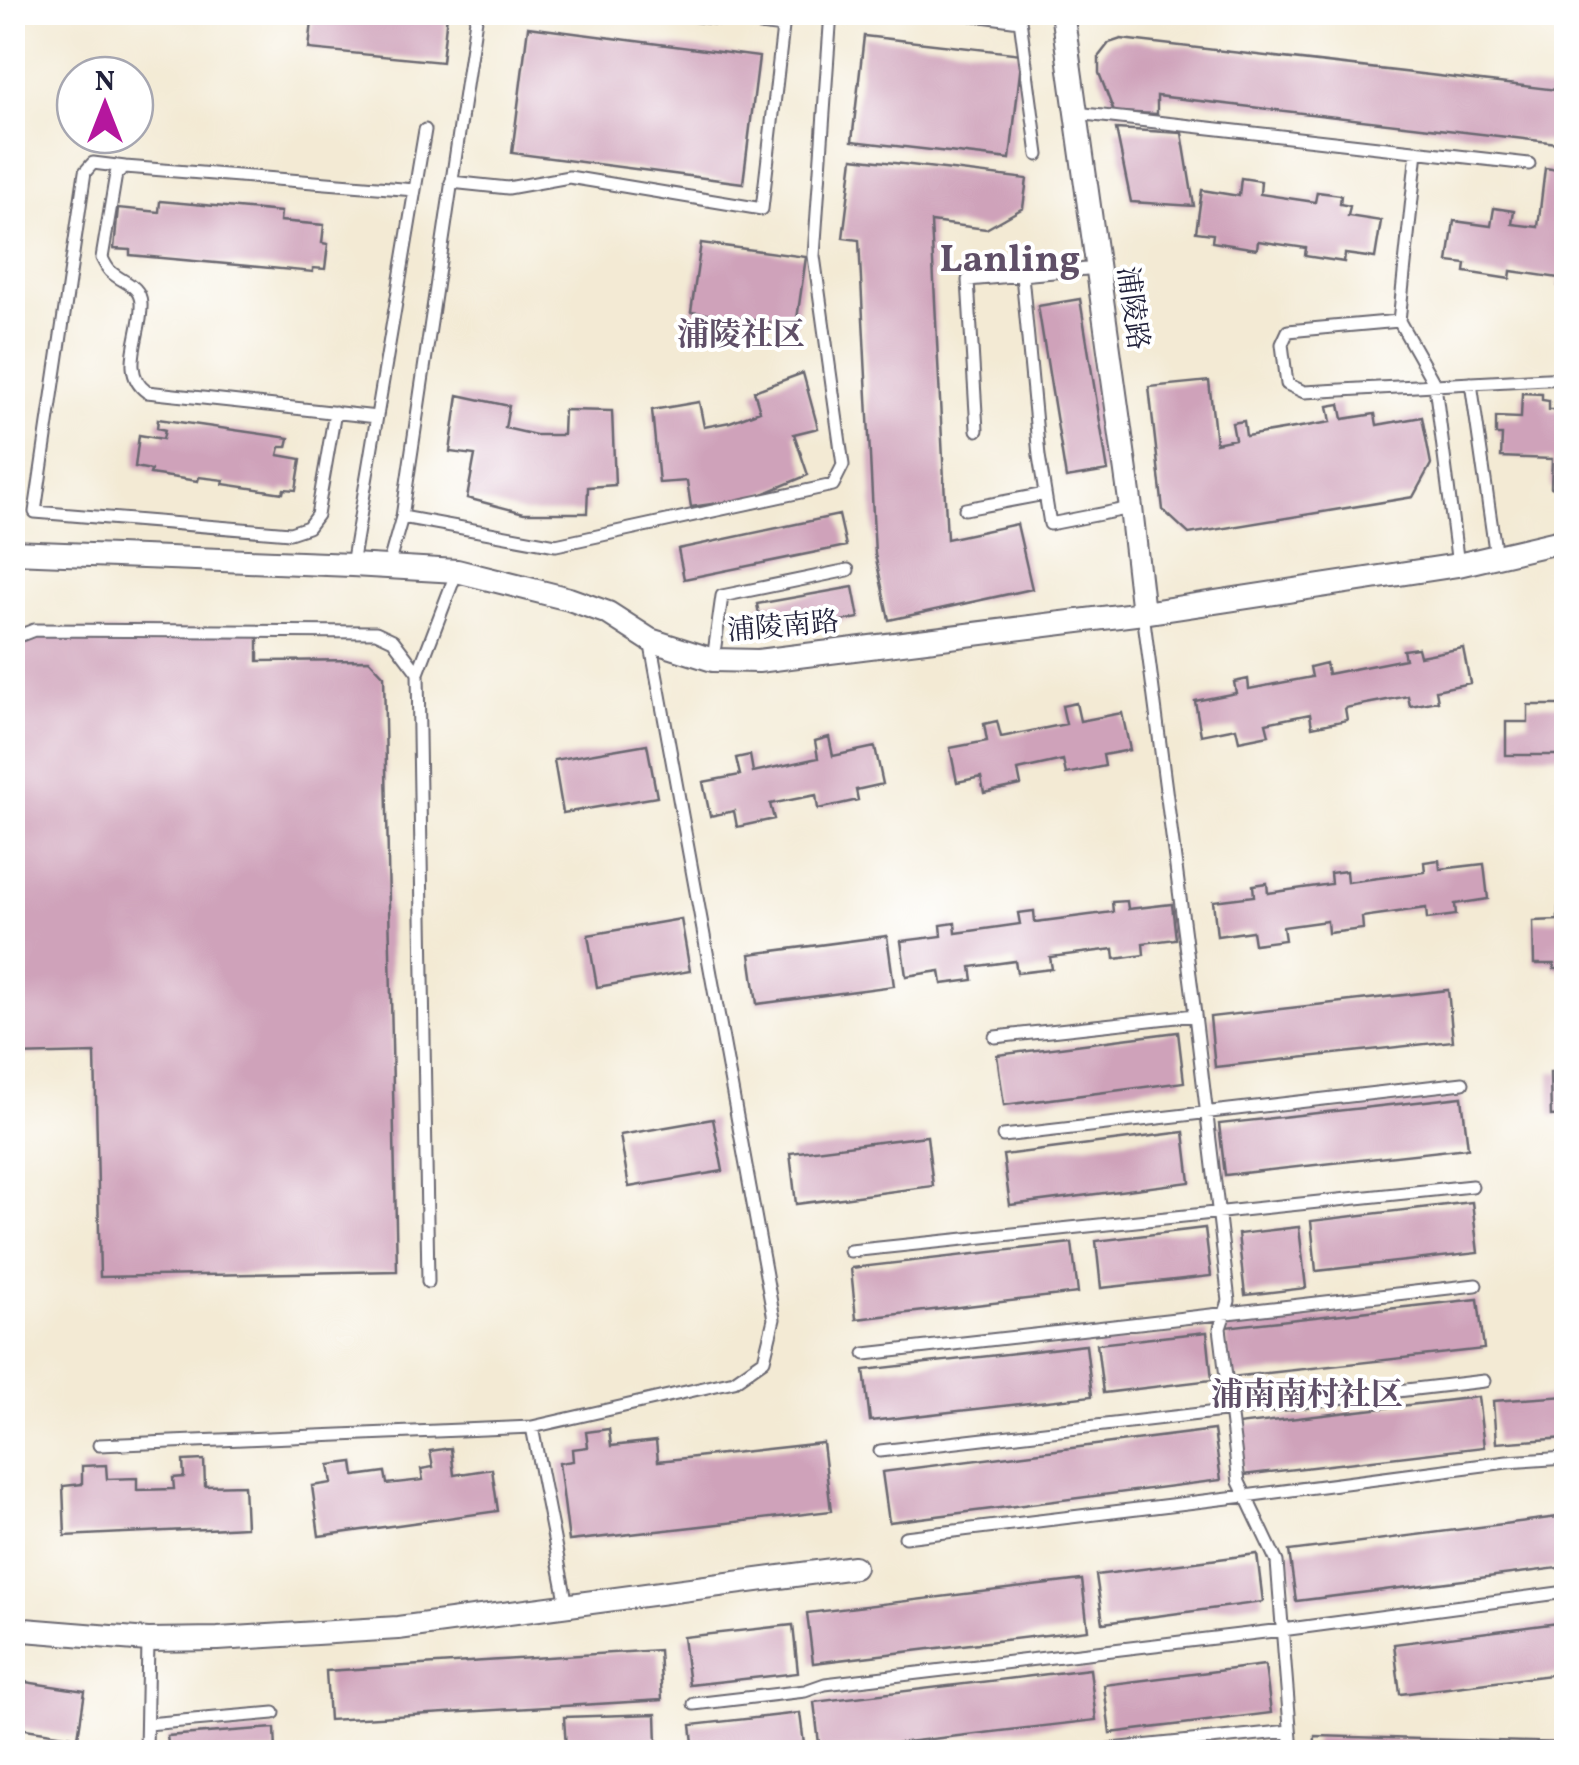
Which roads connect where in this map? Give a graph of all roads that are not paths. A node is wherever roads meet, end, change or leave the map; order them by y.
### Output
1 (477, 12) edge
2 (667, 12) edge
3 (831, 12) edge
4 (951, 12) edge
5 (1062, 12) edge
6 (704, 15) edge
7 (1020, 17) edge
8 (1076, 113) junction
9 (425, 130) dead end
10 (1417, 151) junction
11 (1038, 155) dead end
12 (1529, 164) dead end
13 (125, 168) junction
14 (451, 182) junction
15 (414, 190) junction
16 (1098, 268) junction
17 (1022, 275) junction
18 (1399, 321) junction
19 (1566, 378) edge
20 (1471, 383) junction
21 (1435, 385) junction
22 (335, 412) junction
23 (376, 417) junction
24 (978, 430) dead end
25 (1045, 494) junction
26 (1131, 508) junction
27 (965, 509) dead end
28 (402, 517) junction
29 (1566, 540) edge
30 (12, 552) edge
31 (1496, 557) junction
32 (352, 565) junction
33 (1458, 565) junction
34 (388, 566) junction
35 (848, 570) dead end
36 (457, 571) junction
37 (1143, 613) junction
38 (16, 637) dead end
39 (650, 640) junction
40 (713, 660) junction
41 (418, 673) junction
42 (1195, 1015) junction
43 (995, 1037) dead end
44 (1462, 1083) dead end
45 (1206, 1113) junction
46 (1003, 1136) dead end
47 (1472, 1186) dead end
48 (1218, 1213) junction
49 (850, 1251) dead end
50 (428, 1282) dead end
51 (1476, 1285) dead end
52 (1224, 1314) junction
53 (865, 1354) dead end
54 (1484, 1381) dead end
55 (1230, 1410) junction
56 (532, 1427) junction
57 (99, 1445) dead end
58 (880, 1452) dead end
59 (1566, 1458) edge
60 (1245, 1496) junction
61 (905, 1537) dead end
62 (854, 1567) dead end
63 (1566, 1592) edge
64 (566, 1605) junction
65 (12, 1629) edge
66 (1282, 1630) junction
67 (148, 1640) junction
68 (694, 1704) dead end
69 (274, 1713) dead end
70 (147, 1724) junction
71 (1290, 1731) junction
72 (12, 1748) edge
73 (46, 1752) edge
74 (146, 1752) edge
75 (1081, 1752) edge
76 (1292, 1752) edge

1 - 14 lane
2 - 6 lane
3 - 28 lane
4 - 7 lane
5 - 8 street, 浦陵路
6 - 14 lane
7 - 11 lane
8 - 10 lane
8 - 16 street, 浦陵路
9 - 15 lane
10 - 12 lane
10 - 18 lane
13 - 15 lane
13 - 22 lane
13 - 22 lane
14 - 28 lane
15 - 23 lane
16 - 17 lane
16 - 26 street, 浦陵路
17 - 24 lane
17 - 25 lane
18 - 21 lane
18 - 21 lane
19 - 20 lane
20 - 21 lane
20 - 31 lane
21 - 33 lane
22 - 23 lane
23 - 32 lane
25 - 26 lane
25 - 27 lane
26 - 37 street, 浦陵路
28 - 34 lane
29 - 31 street, 浦陵南路
30 - 32 street, 浦陵南路
31 - 33 street, 浦陵南路
32 - 34 street, 浦陵南路
33 - 37 street, 浦陵南路
34 - 36 street, 浦陵南路
35 - 40 lane
36 - 39 street, 浦陵南路
36 - 41 lane
37 - 40 street, 浦陵南路
37 - 42 lane
38 - 41 lane
39 - 40 street, 浦陵南路
39 - 56 lane
41 - 50 lane
42 - 43 lane
42 - 45 lane
44 - 45 lane
45 - 46 lane
45 - 48 lane
47 - 48 lane
48 - 49 lane
48 - 52 lane
51 - 52 lane
52 - 53 lane
52 - 55 lane
54 - 55 lane
55 - 58 lane
55 - 60 lane
56 - 57 lane
56 - 64 lane
59 - 60 lane
60 - 61 lane
60 - 66 lane
62 - 64 street
63 - 66 lane
64 - 67 street
65 - 67 street
66 - 68 lane
66 - 71 lane
67 - 70 lane
69 - 70 lane
70 - 74 lane
71 - 75 lane
71 - 76 lane
72 - 73 lane

